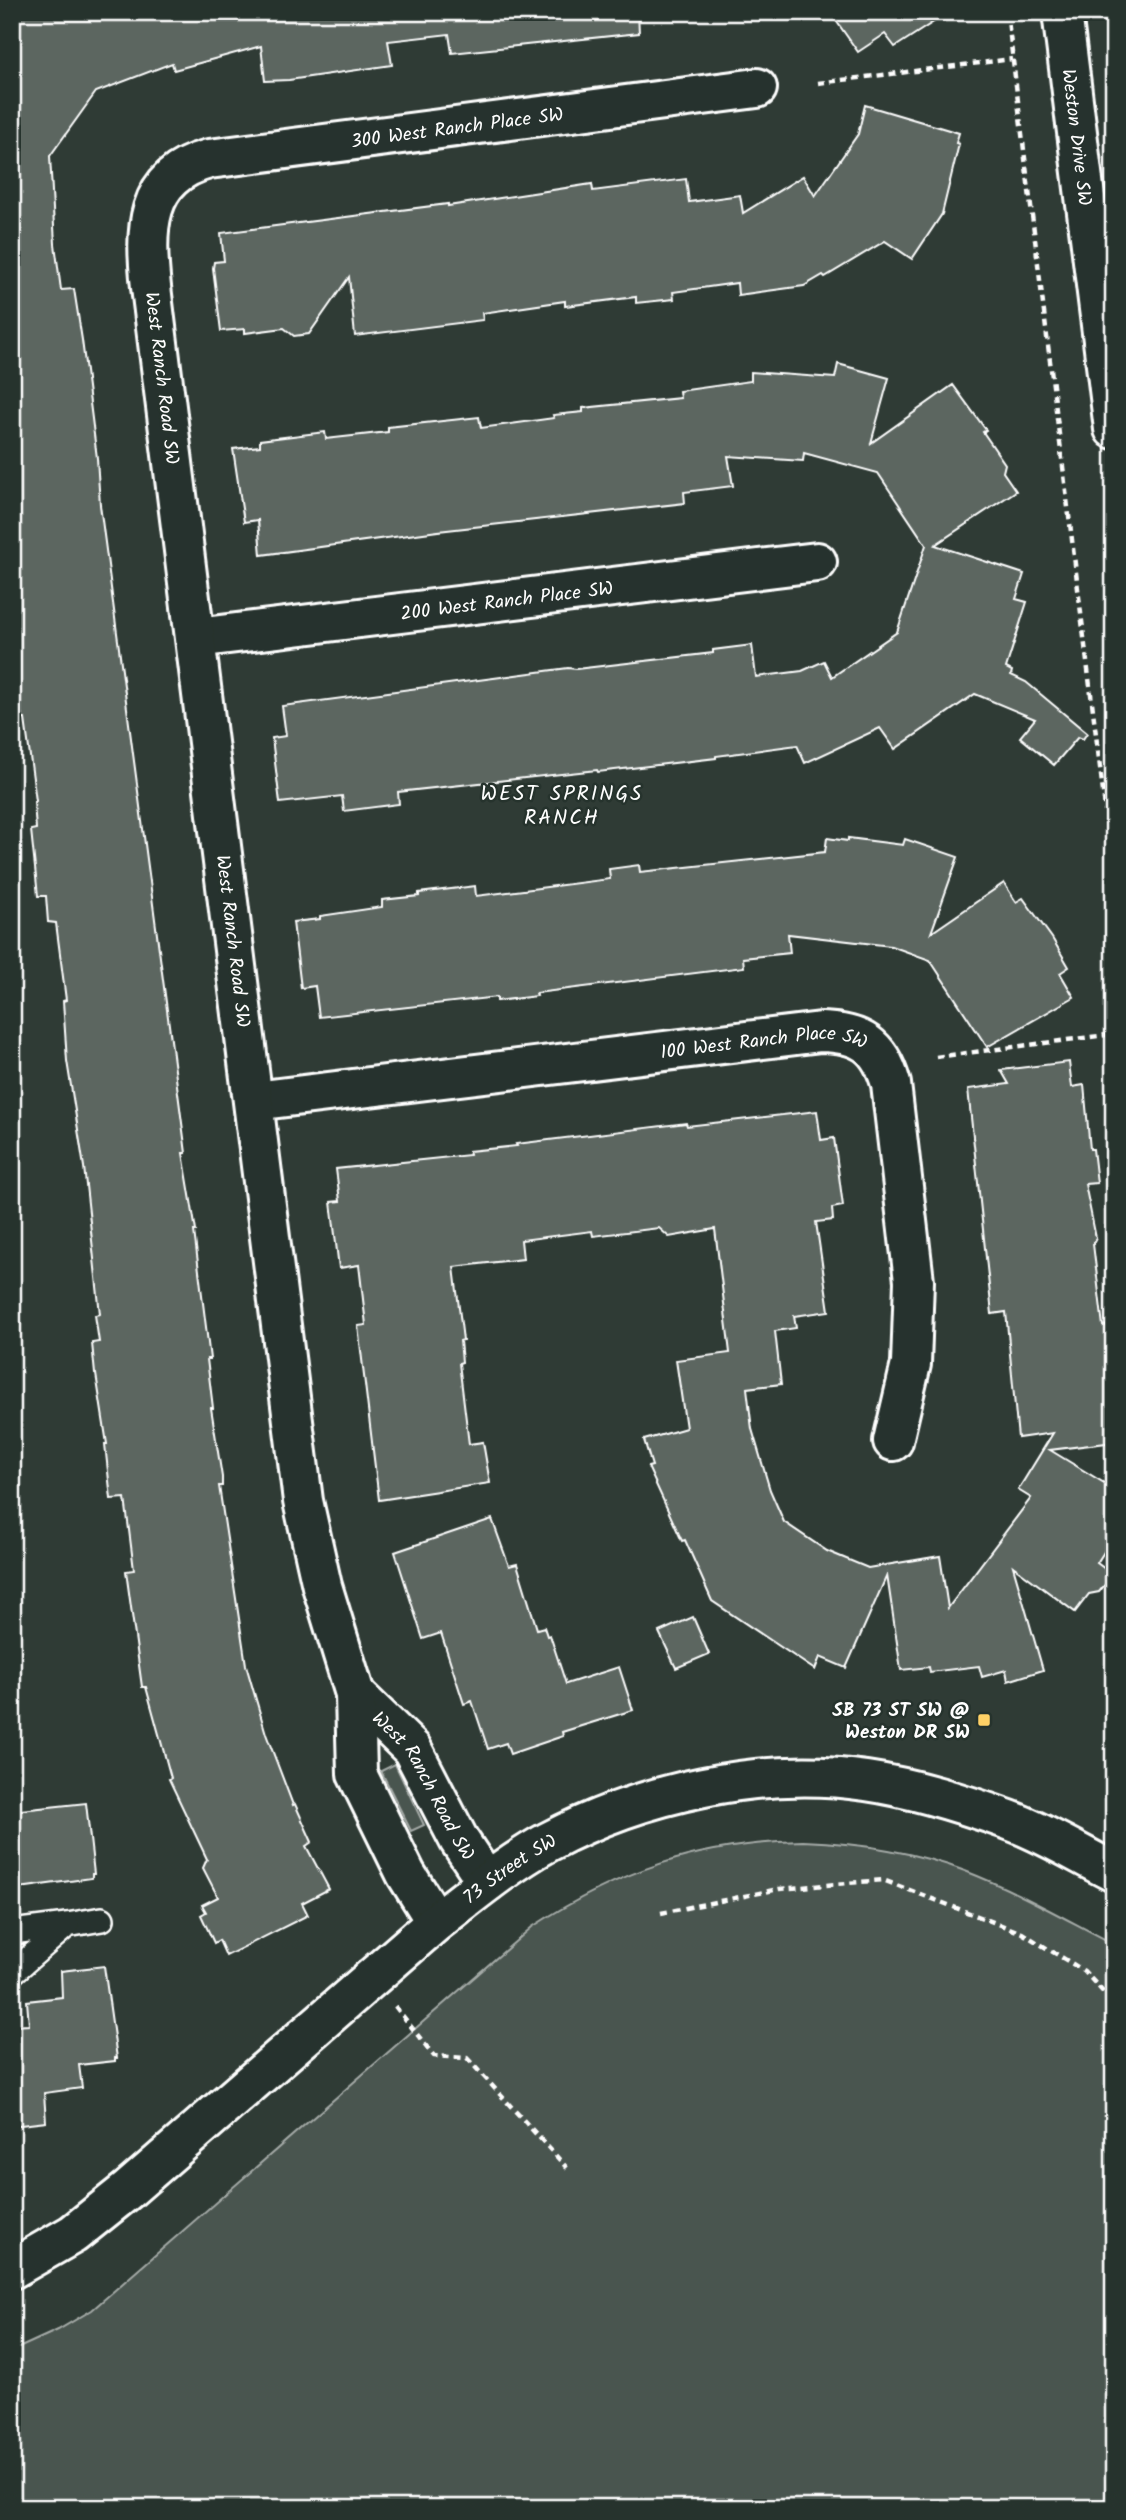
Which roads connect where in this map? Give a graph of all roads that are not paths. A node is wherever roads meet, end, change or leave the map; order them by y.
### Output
1 (1062, 12) edge
2 (757, 88) dead end
3 (166, 186) joint
4 (1114, 429) edge
5 (817, 562) dead end
6 (195, 638) junction
7 (254, 1101) junction
8 (893, 1441) dead end
9 (355, 1694) junction
10 (1114, 1872) edge
11 (487, 1882) junction
12 (102, 1919) dead end
13 (436, 1922) junction
14 (67, 1925) junction
15 (12, 1932) edge
16 (12, 1973) edge
17 (12, 2269) edge

1 - 4 street, Weston Drive SW
2 - 3 street, 300 West Ranch Place SW
3 - 6 street, West Ranch Road SW
5 - 6 street, 200 West Ranch Place SW
6 - 7 street, West Ranch Road SW
7 - 8 street, 100 West Ranch Place SW
7 - 9 street, West Ranch Road SW
9 - 11 street, West Ranch Road SW
9 - 13 street, West Ranch Road SW
10 - 11 street, 73 Street SW
11 - 13 street, 73 Street SW
12 - 14 lane
13 - 17 street, 73 Street SW
14 - 15 lane
14 - 16 lane

